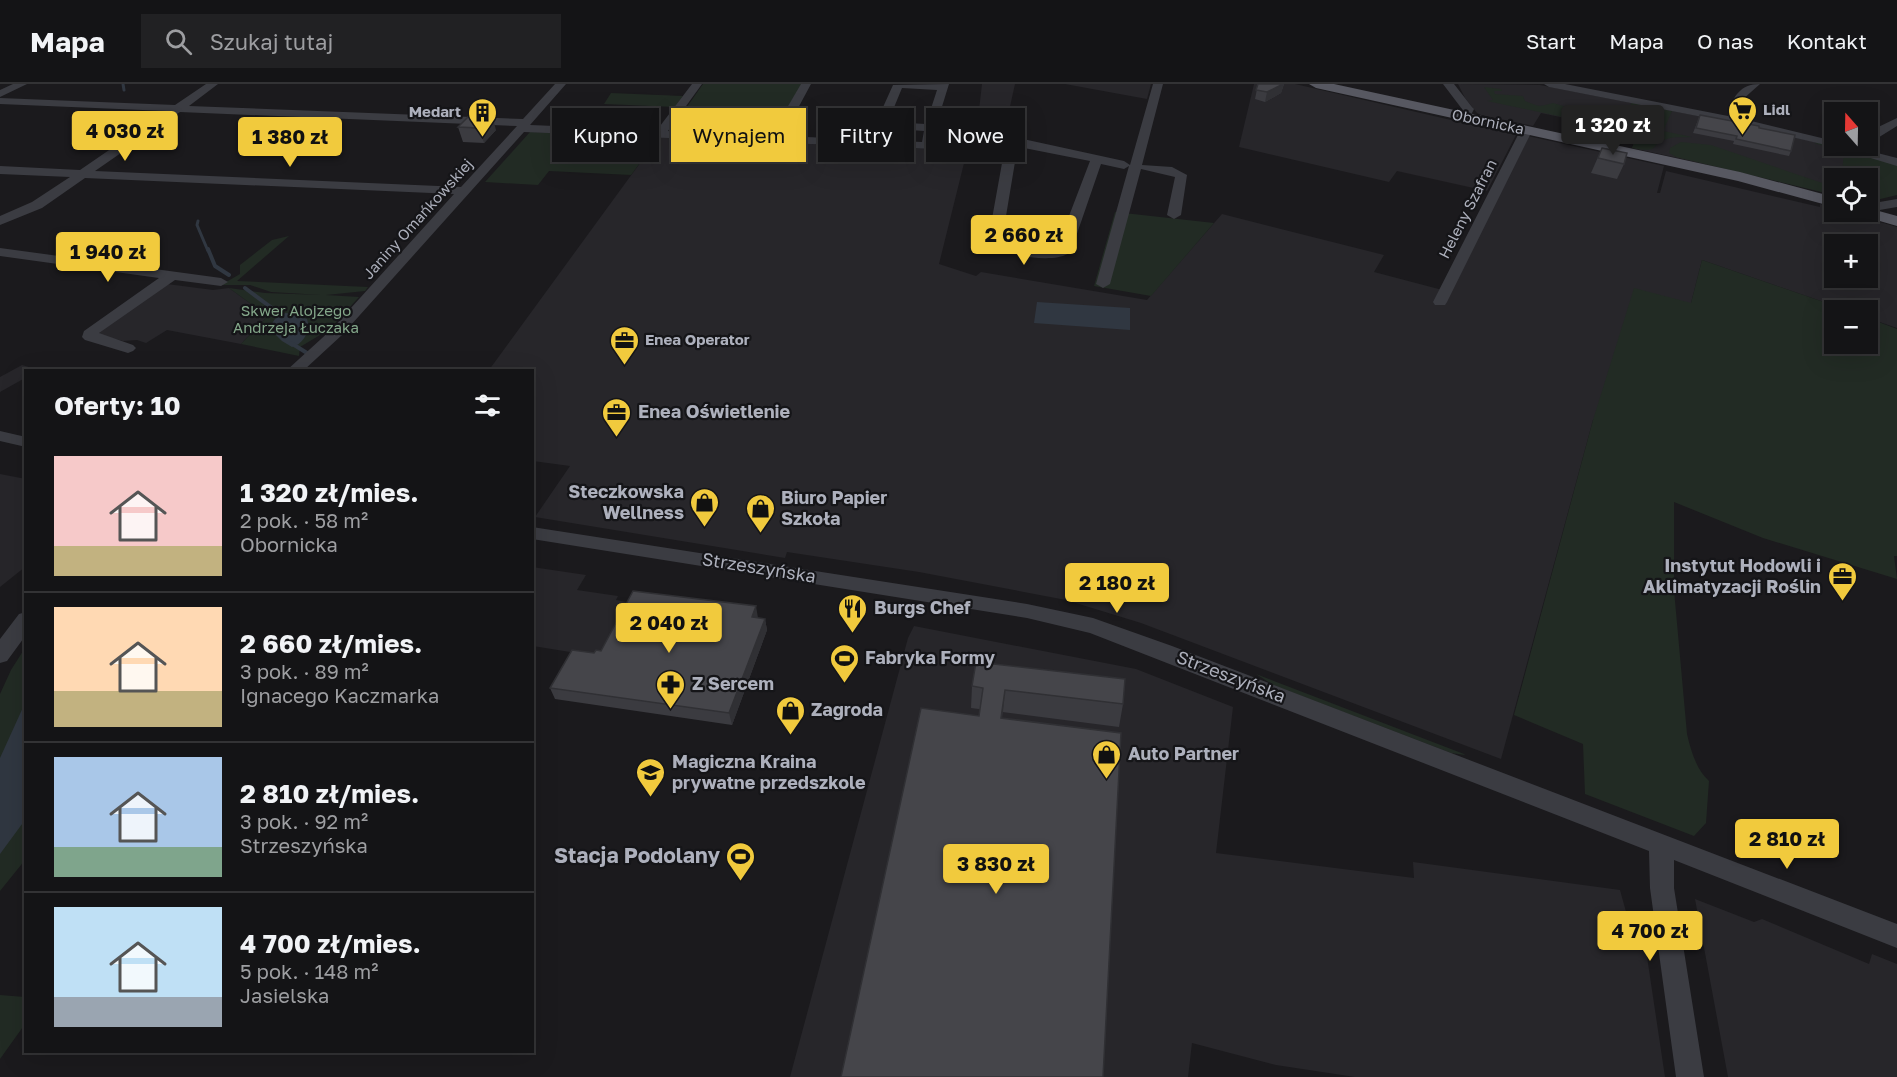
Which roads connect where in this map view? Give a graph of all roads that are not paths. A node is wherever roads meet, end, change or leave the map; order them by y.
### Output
1 (22, 84) edge
2 (213, 84) edge
3 (561, 84) edge
4 (697, 84) edge
5 (806, 84) edge
6 (1158, 84) edge
7 (1316, 84) edge
8 (1448, 84) edge
9 (1549, 84) edge
10 (1623, 84) edge
11 (1755, 84) edge
12 (943, 86) edge
13 (0, 94) edge
14 (1617, 97) junction
15 (0, 101) edge
16 (177, 108) junction
17 (792, 108) edge
18 (936, 108) edge
19 (1465, 117) junction
20 (1733, 120) junction
21 (1897, 122) edge
22 (523, 125) junction
23 (926, 128) edge
24 (1526, 131) junction
25 (1878, 131) edge
26 (660, 134) junction
27 (671, 134) edge
28 (806, 140) edge
29 (926, 142) edge
30 (1025, 142) edge
31 (1824, 142) edge
32 (925, 145) joint
33 (1878, 153) edge
34 (1097, 159) junction
35 (1009, 162) edge
36 (1897, 162) edge
37 (1124, 165) dead end
38 (1146, 168) dead end
39 (0, 170) edge
40 (82, 173) junction
41 (465, 191) junction
42 (1824, 199) edge
43 (1174, 215) dead end
44 (0, 221) edge
45 (0, 252) edge
46 (173, 275) junction
47 (221, 282) dead end
48 (1103, 284) dead end
49 (1440, 302) dead end
50 (129, 348) dead end
51 (296, 369) edge
52 (0, 436) edge
53 (24, 442) edge
54 (534, 533) edge
55 (24, 622) edge
56 (0, 655) edge
57 (1661, 845) junction
58 (1897, 936) edge
59 (1690, 1077) edge

1 - 13 street
2 - 16 street
3 - 22 street, Janiny Omańkowskiej
4 - 26 street
5 - 17 street
6 - 48 street
7 - 19 main road, Obornicka
8 - 19 street
9 - 14 street
10 - 14 street
11 - 20 street
12 - 18 street
12 - 23 street
14 - 20 street
15 - 16 street
16 - 22 street
16 - 40 street
19 - 24 main road, Obornicka
20 - 31 street
21 - 25 street
22 - 26 street
22 - 41 street, Janiny Omańkowskiej
24 - 42 main road, Obornicka
24 - 49 street, Heleny Szafran
26 - 27 street
28 - 32 street
29 - 32 street
30 - 34 street
33 - 36 street
34 - 35 street
34 - 37 street
38 - 43 street
39 - 40 street
40 - 41 street
40 - 44 street
41 - 51 street, Janiny Omańkowskiej
45 - 46 street
46 - 47 street
46 - 50 street
52 - 53 street
54 - 57 street, Strzeszyńska
55 - 56 street
57 - 58 street, Strzeszyńska
57 - 59 street

